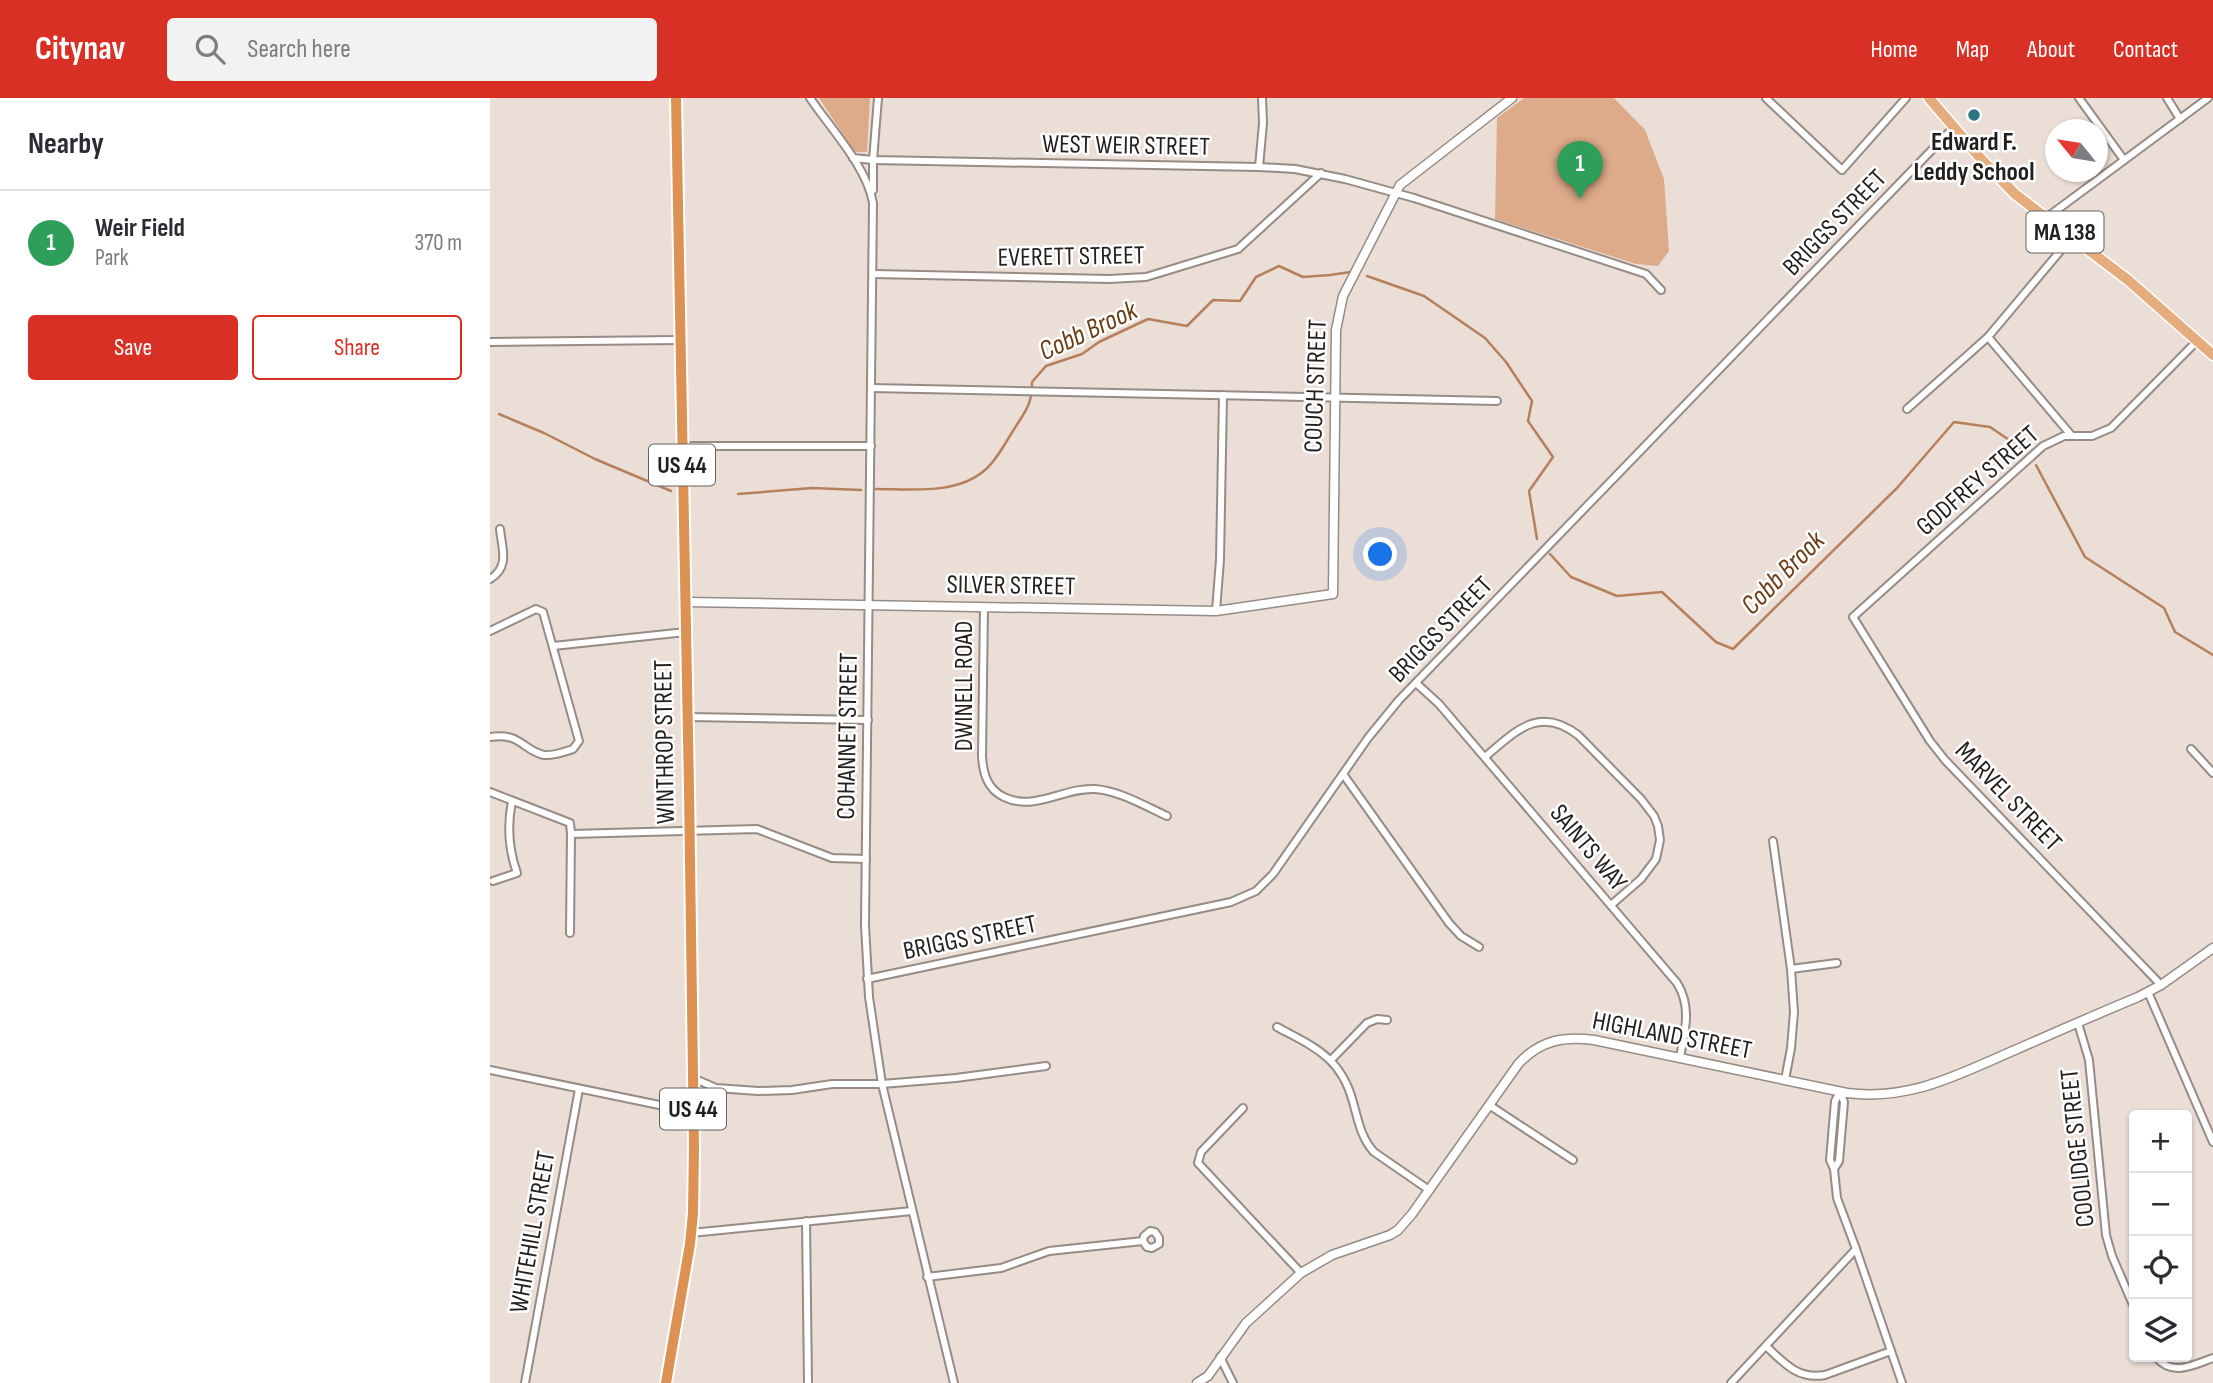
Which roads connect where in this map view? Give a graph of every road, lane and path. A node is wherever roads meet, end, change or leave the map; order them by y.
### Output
1 (676, 98) edge
2 (810, 98) edge
3 (878, 98) edge
4 (1262, 98) edge
5 (1512, 98) edge
6 (1766, 98) edge
7 (1906, 98) edge
8 (1929, 98) edge
9 (2080, 98) edge
10 (2167, 98) edge
11 (2208, 98) edge
12 (2180, 119) junction
13 (1954, 127) junction
14 (853, 158) junction
15 (873, 160) junction
16 (2124, 160) junction
17 (1259, 167) junction
18 (1321, 173) junction
19 (1396, 193) junction
20 (873, 203) junction
21 (2046, 218) junction
22 (2072, 237) junction
23 (873, 274) junction
24 (1661, 290) dead end
25 (1988, 337) junction
26 (680, 340) junction
27 (2197, 341) junction
28 (490, 342) edge
29 (2213, 355) edge
30 (871, 388) junction
31 (1223, 395) junction
32 (1335, 398) junction
33 (1497, 401) dead end
34 (1907, 409) dead end
35 (2071, 435) junction
36 (682, 446) junction
37 (871, 446) junction
38 (500, 528) dead end
39 (490, 579) edge
40 (1333, 594) joint
41 (686, 602) junction
42 (869, 605) junction
43 (984, 607) junction
44 (1216, 611) junction
45 (1853, 617) joint
46 (490, 631) edge
47 (687, 632) junction
48 (553, 646) junction
49 (1416, 683) junction
50 (687, 717) junction
51 (868, 720) junction
52 (490, 737) edge
53 (2191, 750) dead end
54 (1485, 757) junction
55 (1343, 774) junction
56 (2213, 774) edge
57 (490, 792) edge
58 (513, 801) junction
59 (1167, 816) dead end
60 (690, 832) junction
61 (571, 834) junction
62 (1773, 841) dead end
63 (866, 859) junction
64 (493, 881) dead end
65 (1611, 905) junction
66 (570, 933) dead end
67 (1479, 947) dead end
68 (2213, 948) edge
69 (1837, 963) dead end
70 (1791, 969) junction
71 (867, 979) junction
72 (2161, 985) junction
73 (2148, 992) junction
74 (1387, 1020) dead end
75 (2078, 1023) junction
76 (1277, 1027) dead end
77 (1680, 1057) junction
78 (1331, 1060) junction
79 (1046, 1066) dead end
80 (490, 1070) edge
81 (693, 1078) junction
82 (1785, 1080) junction
83 (882, 1084) junction
84 (579, 1089) junction
85 (1840, 1092) junction
86 (1489, 1105) junction
87 (1243, 1108) dead end
88 (694, 1112) junction
89 (2213, 1142) edge
90 (1573, 1160) dead end
91 (1429, 1191) junction
92 (912, 1211) junction
93 (806, 1221) junction
94 (691, 1233) junction
95 (1143, 1241) dead end
96 (1856, 1249) junction
97 (1301, 1273) junction
98 (927, 1277) junction
99 (2131, 1299) edge
100 (1766, 1346) junction
101 (1891, 1351) junction
102 (1220, 1357) junction
103 (2213, 1358) edge
104 (2162, 1362) edge
105 (526, 1383) edge
106 (666, 1383) edge
107 (808, 1383) edge
108 (954, 1383) edge
109 (1197, 1383) edge
110 (1233, 1383) edge
111 (1731, 1383) edge
112 (1902, 1383) edge

1 - 26 highway, WINTHROP STREET / US 44
2 - 14 street, COHANNET STREET
3 - 15 street
4 - 17 street
5 - 19 street, COUCH STREET
6 - 7 street
8 - 13 main road, MA 138
9 - 16 street
10 - 12 street
11 - 12 street
12 - 16 street
13 - 21 main road, MA 138
13 - 49 street, BRIGGS STREET
14 - 15 street, WEST WEIR STREET
14 - 20 street, COHANNET STREET
15 - 17 street, WEST WEIR STREET
15 - 20 street
16 - 21 street
17 - 18 street, WEST WEIR STREET
18 - 19 street, WEST WEIR STREET
18 - 23 street, EVERETT STREET
19 - 24 street, WEST WEIR STREET
19 - 32 street, COUCH STREET
20 - 23 street, COHANNET STREET
21 - 22 main road, MA 138
22 - 25 street
22 - 27 main road, MA 138
23 - 30 street, COHANNET STREET
25 - 34 street
25 - 35 street
26 - 28 street
26 - 36 highway, WINTHROP STREET / US 44
27 - 29 main road, MA 138
27 - 35 street, GODFREY STREET
30 - 31 street
30 - 37 street, COHANNET STREET
31 - 32 street
31 - 44 street
32 - 33 street
32 - 40 street, COUCH STREET
35 - 45 street, GODFREY STREET
36 - 37 street
36 - 41 highway, WINTHROP STREET / US 44
37 - 42 street, COHANNET STREET
38 - 39 street
40 - 44 street, SILVER STREET
41 - 42 street, SILVER STREET
41 - 47 highway, WINTHROP STREET / US 44
42 - 43 street, SILVER STREET
42 - 51 street, COHANNET STREET
43 - 44 street, SILVER STREET
43 - 59 street, DWINELL ROAD
45 - 72 street, MARVEL STREET
46 - 48 street
47 - 48 street
47 - 50 highway, WINTHROP STREET / US 44
48 - 52 street
49 - 54 street, SAINTS WAY
49 - 55 street, BRIGGS STREET
50 - 51 street
50 - 60 highway, WINTHROP STREET / US 44
51 - 63 street, COHANNET STREET
53 - 56 street
54 - 65 street, SAINTS WAY
54 - 65 street
55 - 67 street
55 - 71 street, BRIGGS STREET
57 - 58 street
58 - 61 street
58 - 64 street
60 - 61 street
60 - 63 street
60 - 81 highway, WINTHROP STREET / US 44
61 - 66 street
62 - 70 street
63 - 71 street, COHANNET STREET
65 - 77 street, SAINTS WAY
68 - 72 street, HIGHLAND STREET
69 - 70 street
70 - 82 street
71 - 83 street, COHANNET STREET
72 - 73 street, HIGHLAND STREET
73 - 75 street, HIGHLAND STREET
73 - 89 street
74 - 78 street
75 - 85 street, HIGHLAND STREET
75 - 99 street, COOLIDGE STREET
76 - 78 street
77 - 82 street, HIGHLAND STREET
77 - 86 street, HIGHLAND STREET
78 - 91 street
79 - 83 street
80 - 84 street
81 - 83 street
81 - 88 highway, WINTHROP STREET / US 44
82 - 85 street, HIGHLAND STREET
83 - 92 street, COHANNET STREET
84 - 88 street
84 - 105 street, WHITEHILL STREET
85 - 96 street
86 - 90 street
86 - 91 street, HIGHLAND STREET
87 - 97 street
88 - 94 highway, WINTHROP STREET / US 44
91 - 97 street, HIGHLAND STREET
92 - 93 street
92 - 98 street, COHANNET STREET
93 - 94 street
93 - 107 street
94 - 106 highway, WINTHROP STREET / US 44
95 - 98 street
96 - 100 street
96 - 101 street
97 - 102 street, HIGHLAND STREET
98 - 108 street, COHANNET STREET
100 - 101 street
100 - 111 street
101 - 112 street
102 - 109 street, HIGHLAND STREET
102 - 110 street
103 - 104 street

